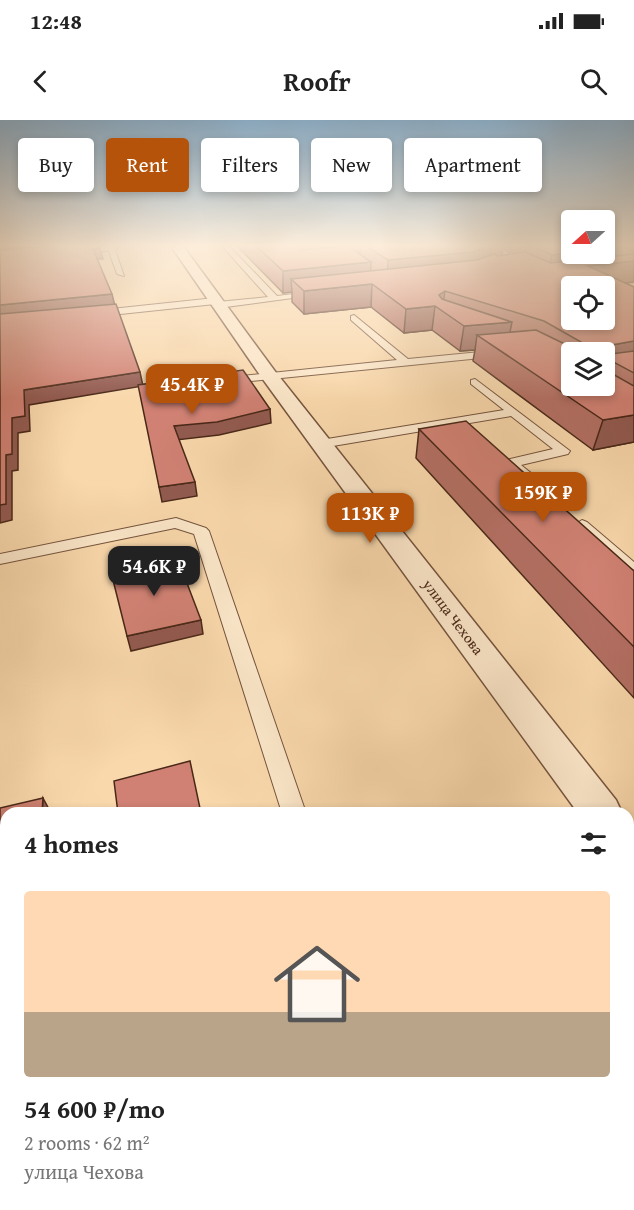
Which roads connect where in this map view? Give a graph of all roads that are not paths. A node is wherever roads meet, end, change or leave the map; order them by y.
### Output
1 (213, 297) edge
2 (291, 297) edge
3 (275, 299) joint
4 (217, 303) junction
5 (79, 315) edge
6 (354, 318) edge
7 (510, 352) edge
8 (404, 361) junction
9 (268, 374) junction
10 (210, 382) edge
11 (475, 382) dead end
12 (514, 412) junction
13 (321, 444) junction
14 (546, 494) edge
15 (573, 517) edge
16 (0, 559) edge
17 (634, 571) edge
18 (292, 807) edge
19 (597, 807) edge

1 - 4 street, улица Чехова
2 - 3 lane
3 - 4 lane
4 - 5 lane
4 - 9 street, улица Чехова
6 - 8 lane
7 - 8 lane
8 - 9 lane
9 - 10 lane
9 - 13 street, улица Чехова
11 - 12 lane
12 - 13 lane
12 - 14 lane
13 - 19 street, улица Чехова
15 - 17 lane
16 - 18 lane

